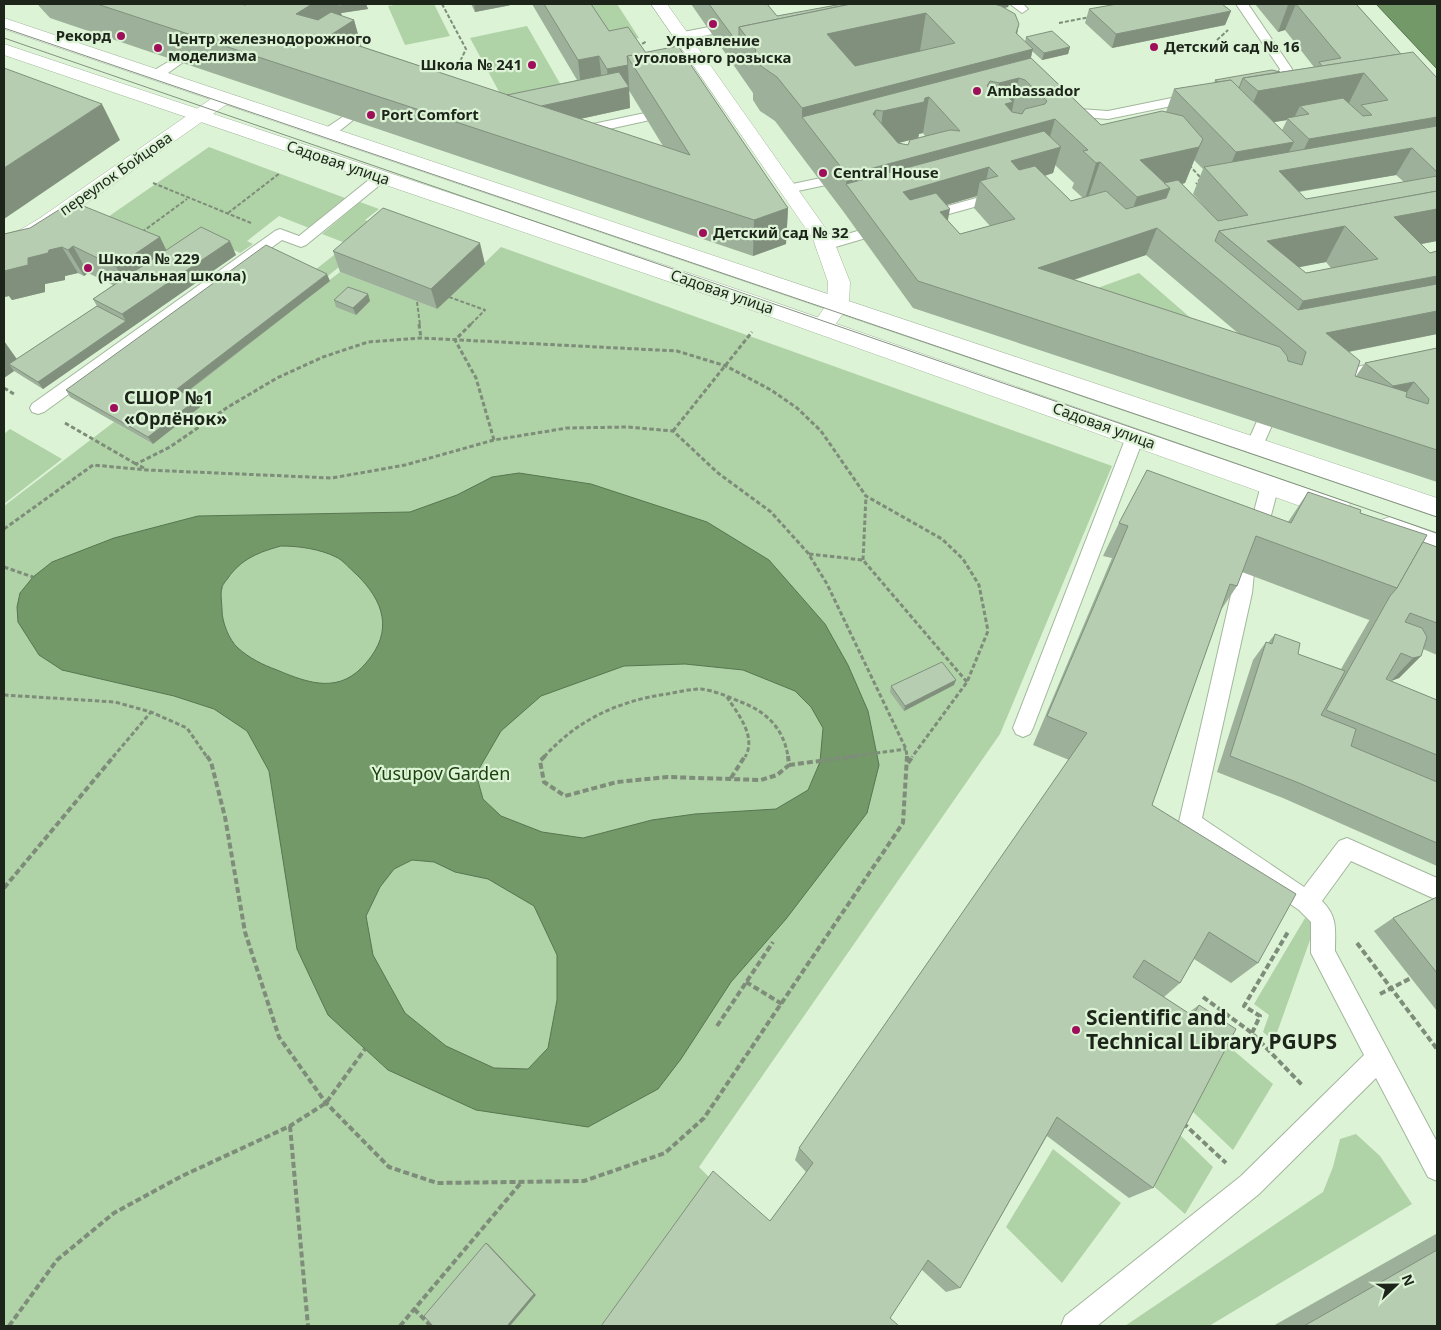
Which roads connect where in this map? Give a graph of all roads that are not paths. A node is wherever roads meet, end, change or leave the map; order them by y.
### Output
1 (659, 4) edge
2 (1242, 4) edge
3 (4, 23) edge
4 (709, 31) dead end
5 (682, 36) junction
6 (4, 49) edge
7 (178, 60) edge
8 (156, 75) junction
9 (1252, 86) edge
10 (1204, 96) edge
11 (1058, 97) edge
12 (224, 98) junction
13 (199, 115) junction
14 (645, 117) edge
15 (347, 118) edge
16 (328, 133) junction
17 (626, 148) edge
18 (381, 177) junction
19 (821, 182) edge
20 (788, 189) junction
21 (987, 199) edge
22 (912, 220) edge
23 (861, 235) edge
24 (4, 242) edge
25 (826, 245) junction
26 (838, 305) junction
27 (822, 327) junction
28 (1437, 356) edge
29 (1342, 376) edge
30 (38, 408) road end
31 (1264, 423) edge
32 (1135, 437) junction
33 (1255, 446) junction
34 (1270, 485) junction
35 (1437, 508) edge
36 (1437, 544) edge
37 (1253, 550) edge
38 (1245, 573) edge
39 (1023, 728) dead end
40 (1437, 889) edge
41 (1306, 902) junction
42 (1378, 1058) junction
43 (1437, 1168) edge
44 (1075, 1326) edge

1 - 5 main road
2 - 9 lane
3 - 8 main road, Садовая улица
4 - 5 lane
5 - 20 main road
6 - 13 main road, Садовая улица
7 - 8 lane
8 - 12 main road, Садовая улица
10 - 11 lane
12 - 13 main road, переулок Бойцова
12 - 16 main road, Садовая улица
13 - 18 main road, Садовая улица
13 - 24 main road, переулок Бойцова
14 - 17 lane
15 - 16 lane
16 - 26 main road, Садовая улица
18 - 27 main road, Садовая улица
18 - 30 lane
19 - 20 lane
20 - 25 main road
21 - 22 lane
23 - 25 lane
25 - 26 main road
26 - 27 main road
26 - 33 main road, Садовая улица
27 - 32 main road, Садовая улица
28 - 29 lane
31 - 33 lane
32 - 34 main road, Садовая улица
32 - 39 lane
33 - 35 main road, Садовая улица
34 - 36 main road, Садовая улица
34 - 37 lane
38 - 41 lane
40 - 41 lane
41 - 42 lane
42 - 43 lane
42 - 44 lane

